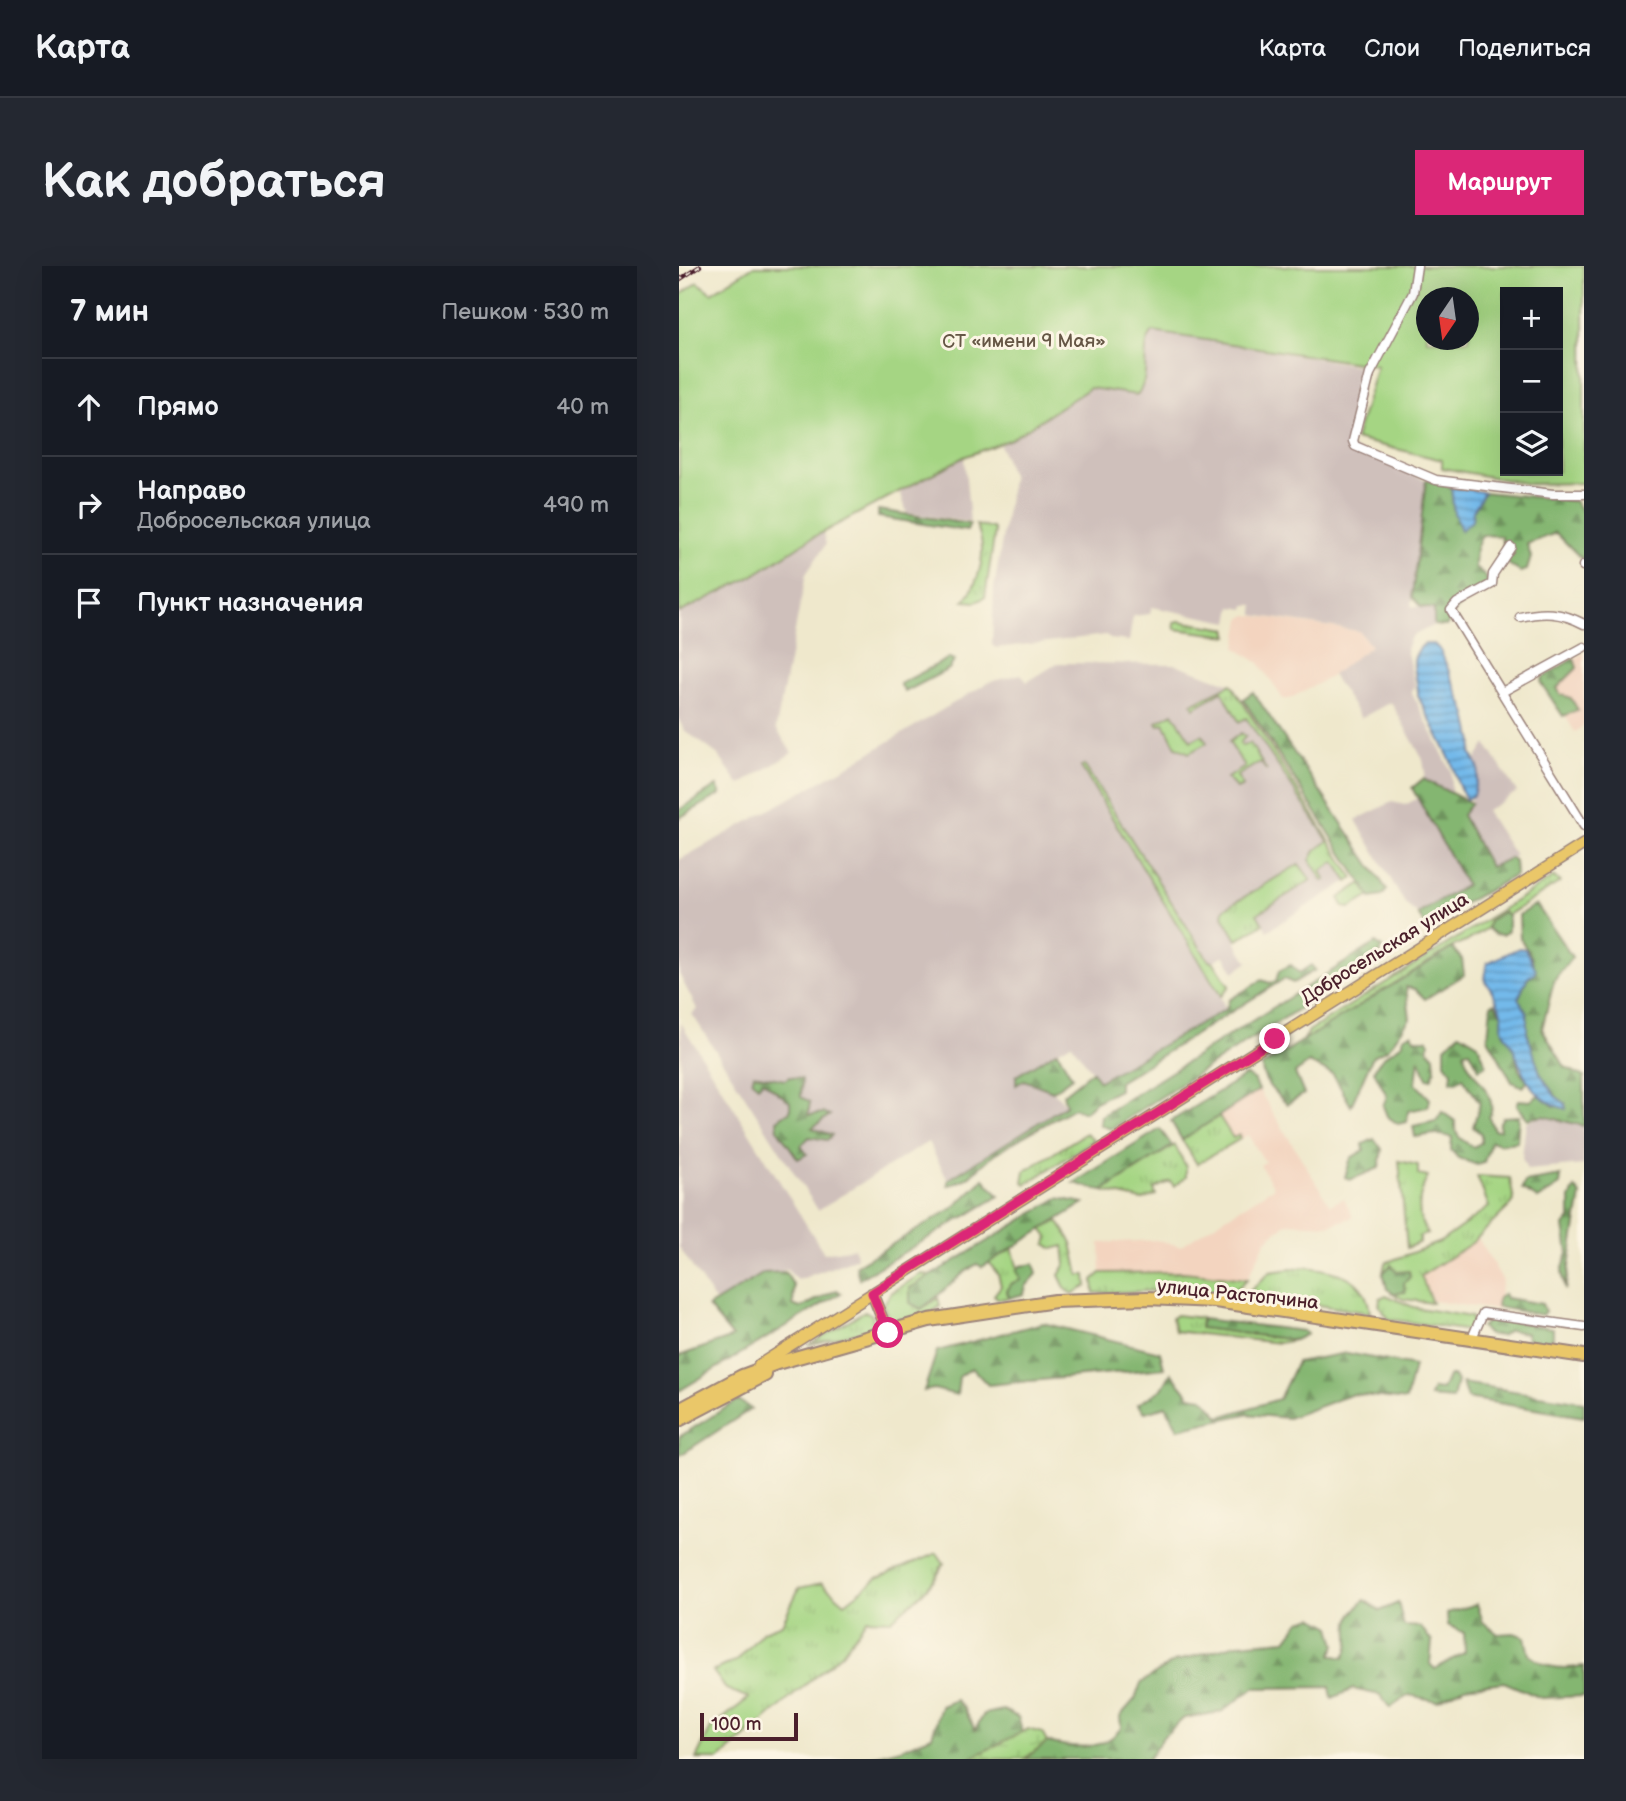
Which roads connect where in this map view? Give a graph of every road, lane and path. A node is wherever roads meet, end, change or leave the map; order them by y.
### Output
1 (1417, 266) edge
2 (1584, 494) edge
3 (1511, 547) dead end
4 (1520, 617) dead end
5 (1584, 624) edge
6 (1584, 647) edge
7 (1502, 692) junction
8 (1584, 827) edge
9 (1584, 844) edge
10 (872, 1293) junction
11 (1584, 1326) edge
12 (888, 1333) junction
13 (808, 1334) junction
14 (1472, 1338) junction
15 (816, 1352) junction
16 (1584, 1356) edge
17 (1584, 1363) edge
18 (742, 1376) junction
19 (679, 1410) edge
20 (679, 1420) edge

1 - 2 street
3 - 7 street
4 - 5 street
6 - 7 street
7 - 8 street
9 - 10 main road, Добросельская улица
10 - 12 main road
10 - 13 main road, Добросельская улица
11 - 14 street
12 - 14 highway, улица Растопчина
12 - 15 highway, улица Растопчина
12 - 17 highway, улица Растопчина
13 - 15 main road
13 - 18 main road, Добросельская улица
14 - 16 highway, улица Растопчина
15 - 18 highway, улица Растопчина
15 - 20 highway, улица Растопчина
18 - 19 highway, улица Растопчина

